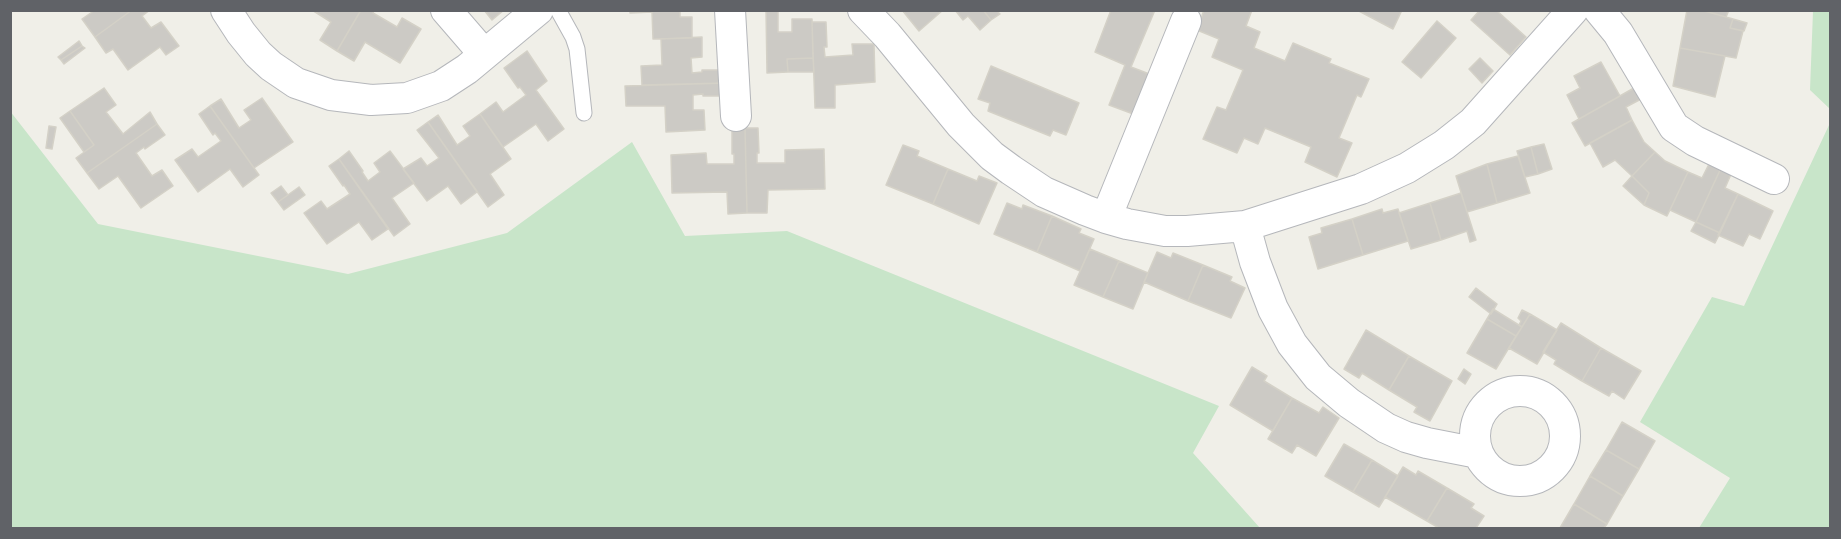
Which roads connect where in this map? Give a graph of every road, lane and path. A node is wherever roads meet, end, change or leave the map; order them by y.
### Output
1 (226, 10) edge
2 (446, 10) edge
3 (538, 10) edge
4 (558, 10) edge
5 (730, 10) edge
6 (863, 10) edge
7 (1573, 10) edge
8 (1599, 10) edge
9 (1186, 21) dead end
10 (484, 54) junction
11 (584, 113) dead end
12 (736, 116) dead end
13 (1774, 179) dead end
14 (1106, 218) junction
15 (1245, 226) junction
16 (1478, 453) dead end

1 - 10 street
2 - 10 street
3 - 10 street
4 - 11 lane
5 - 12 street
6 - 14 street
7 - 15 street
8 - 13 street
9 - 14 street
14 - 15 street
15 - 16 street

